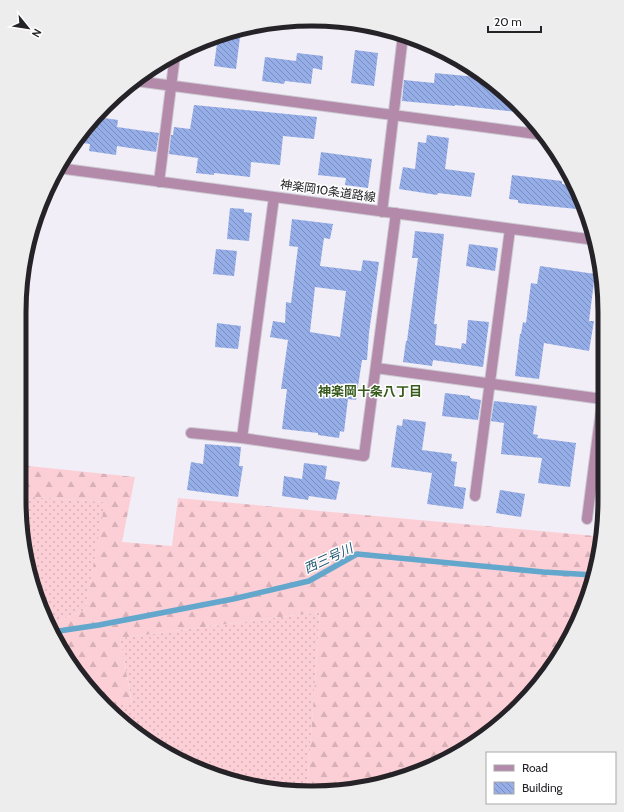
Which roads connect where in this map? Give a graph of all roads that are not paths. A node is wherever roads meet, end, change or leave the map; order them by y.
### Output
1 (402, 41) edge
2 (174, 61) edge
3 (142, 82) edge
4 (171, 87) junction
5 (393, 115) junction
6 (536, 134) edge
7 (64, 169) edge
8 (159, 182) junction
9 (274, 197) junction
10 (382, 212) junction
11 (396, 213) junction
12 (510, 229) junction
13 (588, 239) edge
14 (376, 368) junction
15 (490, 383) junction
16 (598, 398) edge
17 (192, 433) dead end
18 (598, 436) edge
19 (242, 438) junction
20 (475, 496) dead end
21 (588, 519) dead end

1 - 5 street
2 - 4 street
3 - 4 street
4 - 5 street
4 - 8 street
5 - 6 street
5 - 10 street
7 - 8 street, 神楽岡10条道路線
8 - 9 street, 神楽岡10条道路線
9 - 10 street, 神楽岡10条道路線
9 - 19 street
10 - 11 street, 神楽岡10条道路線
11 - 12 street, 神楽岡10条道路線
11 - 14 street
12 - 13 street, 神楽岡10条道路線
12 - 15 street
14 - 15 street
14 - 19 street
15 - 16 street
15 - 20 street
17 - 19 street
18 - 21 street

